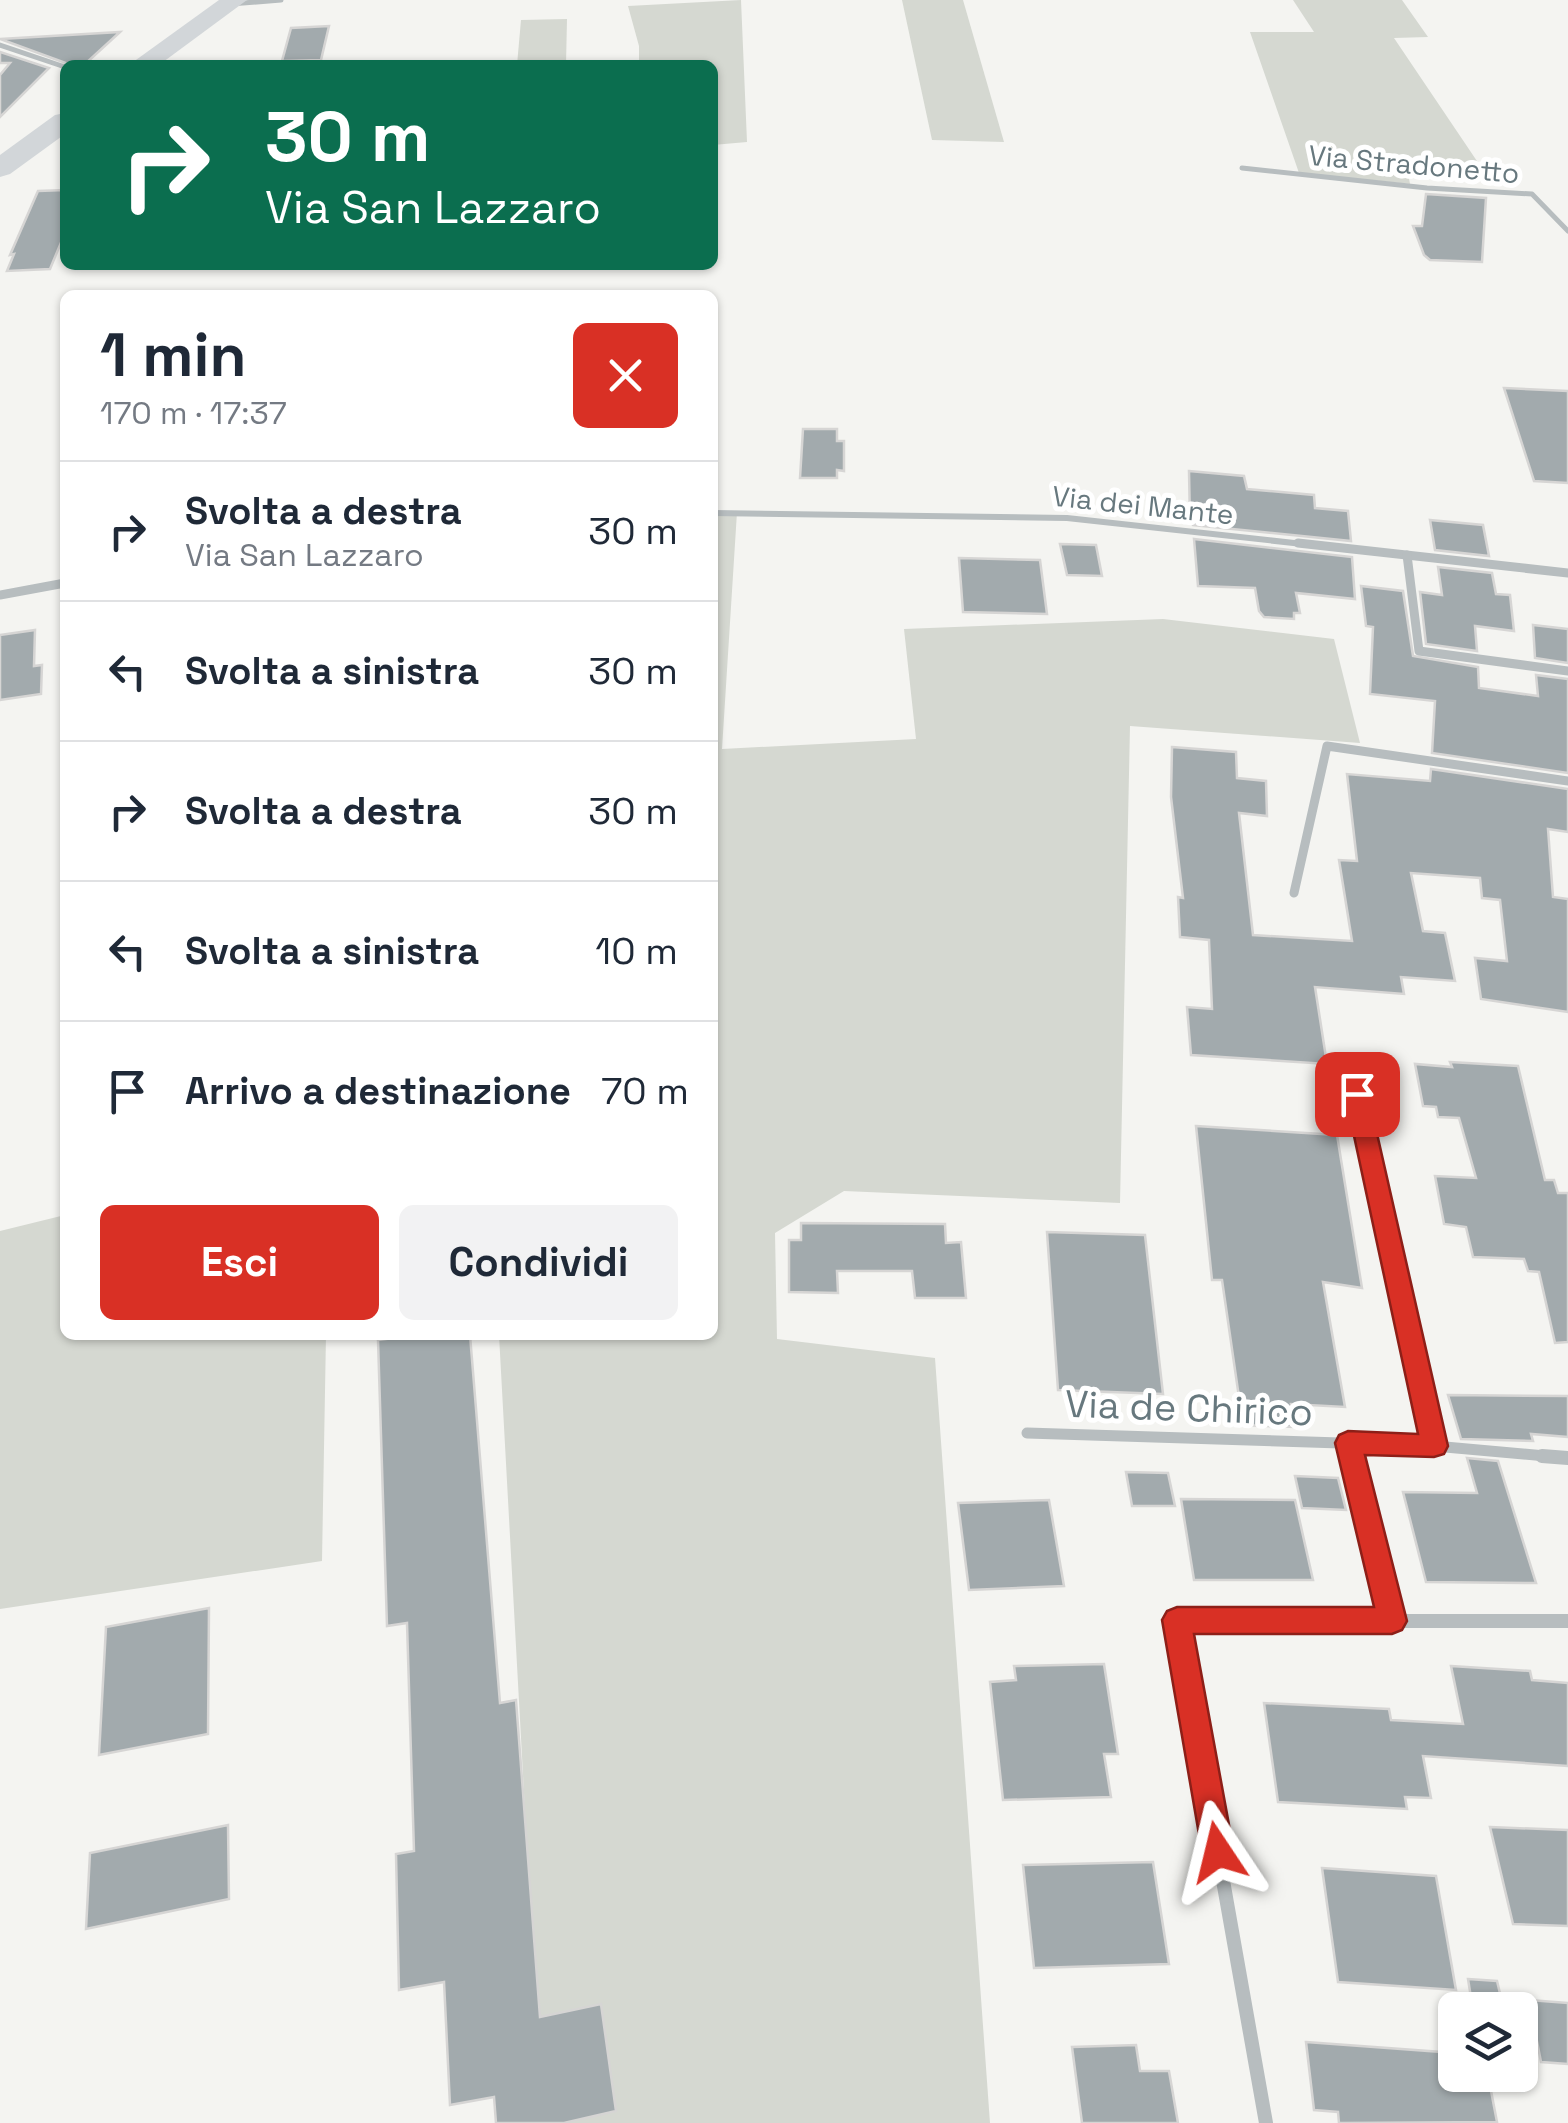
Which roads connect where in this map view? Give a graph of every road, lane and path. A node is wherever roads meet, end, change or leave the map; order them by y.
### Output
1 (281, 0) edge
2 (232, 2) edge
3 (0, 45) edge
4 (149, 60) edge
5 (60, 65) edge
6 (60, 125) edge
7 (0, 168) edge
8 (1242, 168) dead end
9 (1568, 231) edge
10 (718, 514) edge
11 (1407, 555) junction
12 (1568, 573) edge
13 (60, 583) edge
14 (0, 595) edge
15 (1568, 672) edge
16 (1568, 782) edge
17 (1294, 893) dead end
18 (1357, 1094) dead end
19 (1027, 1433) dead end
20 (1348, 1443) junction
21 (1434, 1446) junction
22 (1568, 1458) edge
23 (1392, 1621) junction
24 (1568, 1621) edge
25 (1266, 2123) edge

1 - 2 street
2 - 4 main road
3 - 5 street
6 - 7 main road
8 - 9 street, Via Stradonetto
10 - 11 street, Via dei Mante
11 - 12 street, Via dei Mante
11 - 15 street
13 - 14 street
16 - 17 street
18 - 21 street
19 - 20 street, Via de Chirico
20 - 21 street, Via de Chirico
20 - 23 street
21 - 22 street, Via de Chirico
23 - 24 street
23 - 25 street

